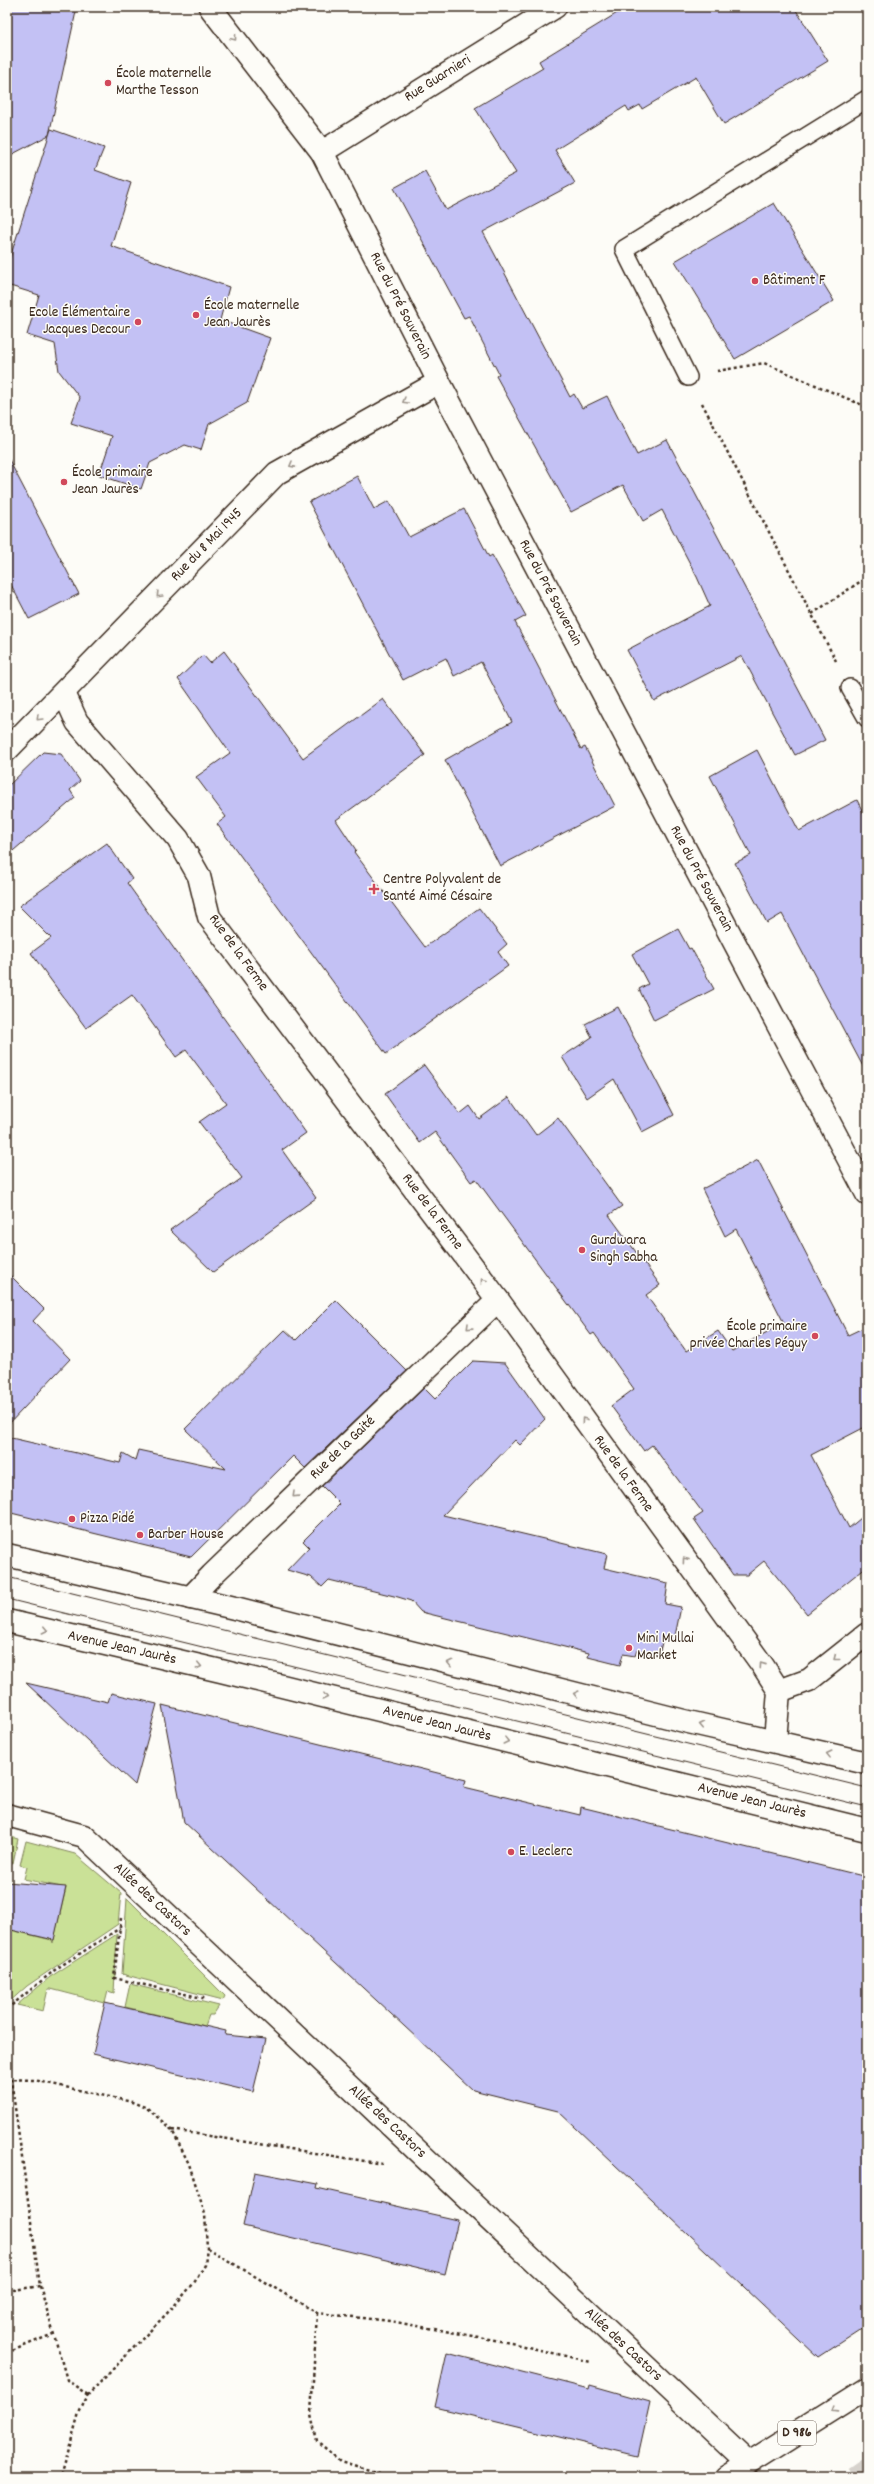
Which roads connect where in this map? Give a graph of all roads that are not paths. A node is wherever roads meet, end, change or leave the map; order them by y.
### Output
1 (210, 7) edge
2 (555, 7) edge
3 (867, 99) edge
4 (322, 152) junction
5 (688, 377) road end
6 (439, 382) junction
7 (850, 688) road end
8 (64, 693) junction
9 (867, 718) edge
10 (7, 750) edge
11 (867, 1194) edge
12 (498, 1300) junction
13 (7, 1555) edge
14 (190, 1598) junction
15 (7, 1621) edge
16 (867, 1634) edge
17 (779, 1691) junction
18 (775, 1741) junction
19 (867, 1763) edge
20 (7, 1815) edge
21 (867, 1830) edge
22 (867, 2389) edge
23 (748, 2463) junction
24 (727, 2477) edge

1 -> 4 street, Rue du Pré Souverain
2 - 4 street, Rue Guarnieri
3 - 5 lane
4 - 6 street, Rue du Pré Souverain
6 -> 8 street, Rue du 8 Mai 1945
6 - 11 street, Rue du Pré Souverain
7 - 9 lane
8 -> 10 street, Rue du 8 Mai 1945
12 -> 8 street, Rue de la Ferme
12 -> 14 street, Rue de la Gaité
17 -> 12 street, Rue de la Ferme
13 - 14 street
18 -> 14 street
15 -> 21 street, Avenue Jean Jaurès
16 -> 17 street
17 - 18 street
19 -> 18 street
20 - 23 street, Allée des Castors
22 -> 23 street, D 986
23 - 24 street, D 986

